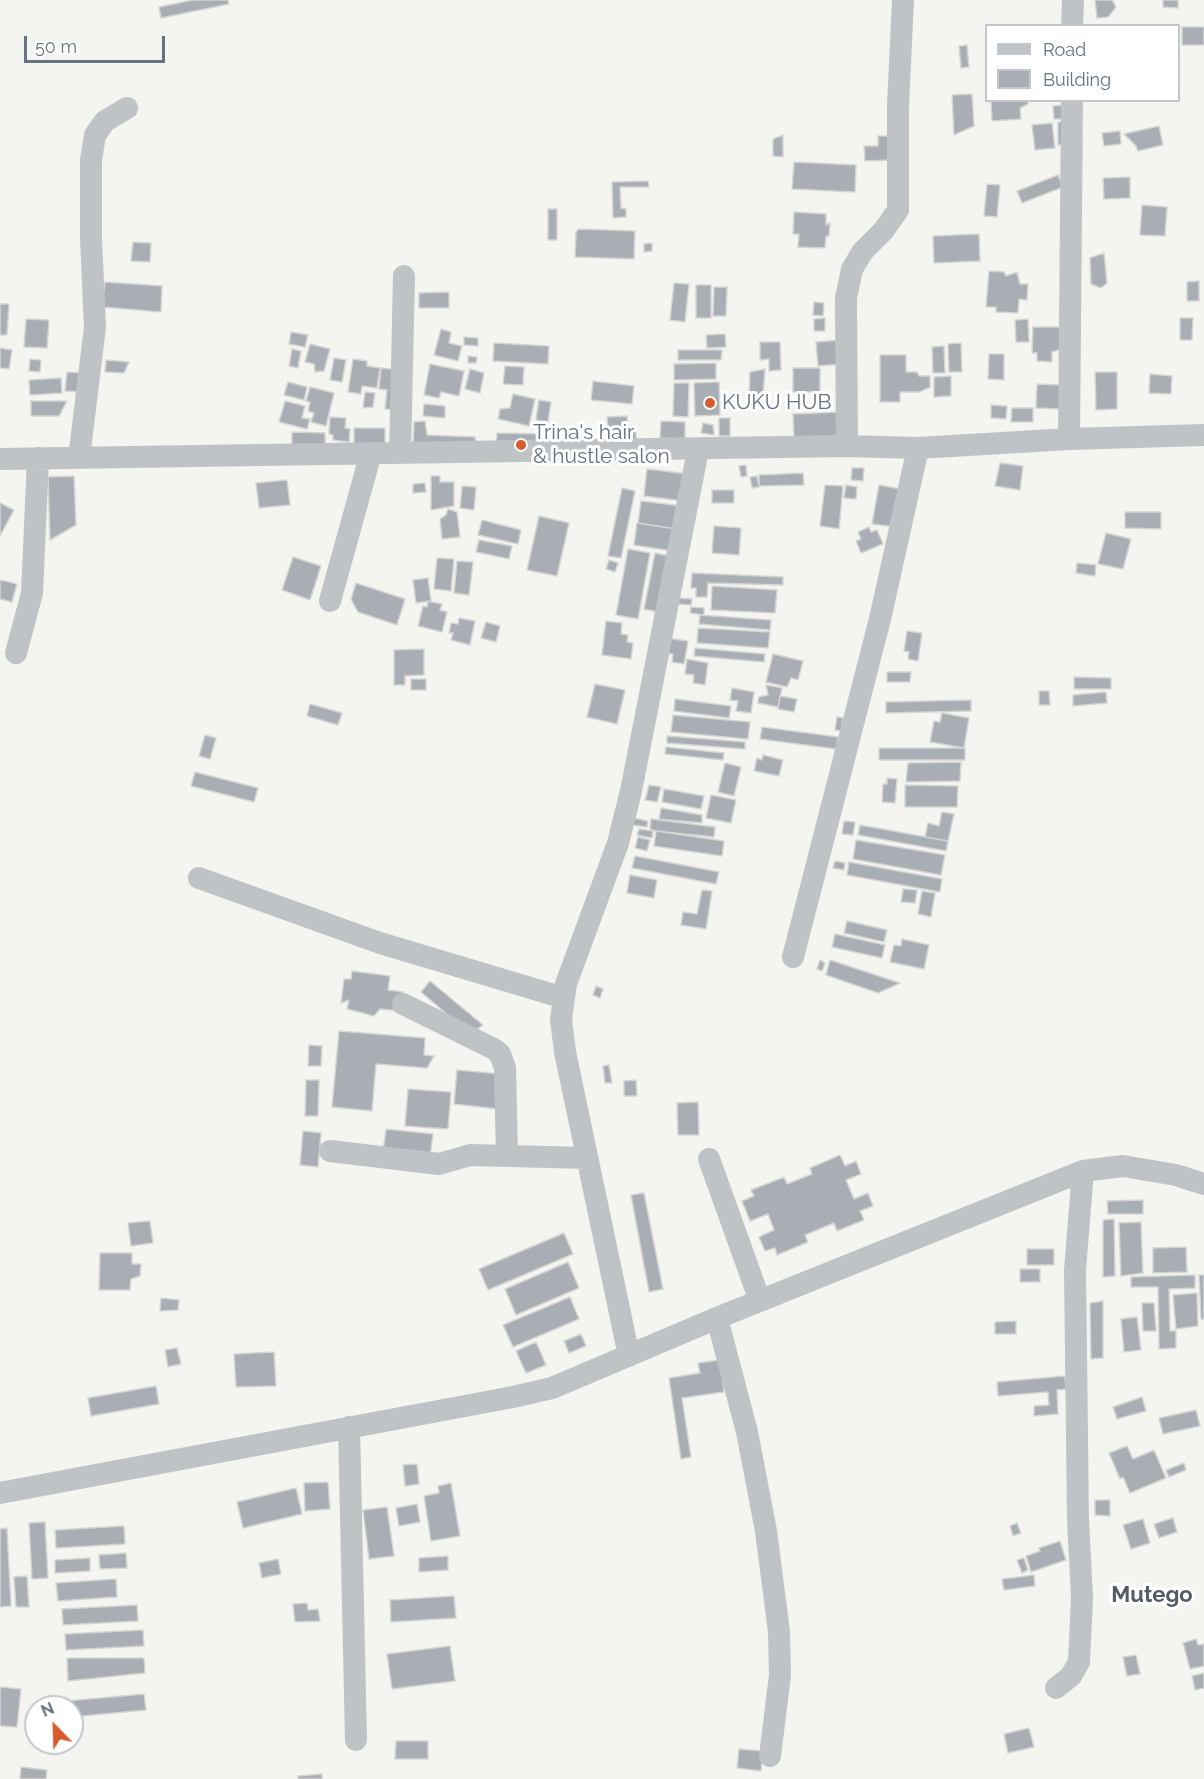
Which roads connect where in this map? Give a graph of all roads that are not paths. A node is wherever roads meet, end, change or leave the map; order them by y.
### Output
1 (903, 0) edge
2 (1073, 0) edge
3 (1072, 24) edge
4 (1072, 102) edge
5 (127, 108) dead end
6 (404, 276) dead end
7 (1204, 435) edge
8 (1069, 439) junction
9 (847, 446) junction
10 (918, 448) junction
11 (698, 450) junction
12 (371, 453) junction
13 (400, 453) junction
14 (38, 458) junction
15 (80, 458) junction
16 (0, 459) edge
17 (330, 601) dead end
18 (16, 652) dead end
19 (199, 878) dead end
20 (793, 957) dead end
21 (564, 998) junction
22 (402, 1004) dead end
23 (330, 1151) dead end
24 (507, 1156) junction
25 (587, 1158) junction
26 (709, 1159) dead end
27 (1083, 1171) junction
28 (1204, 1184) edge
29 (760, 1301) junction
30 (717, 1318) junction
31 (629, 1356) junction
32 (349, 1428) junction
33 (0, 1493) edge
34 (1056, 1688) dead end
35 (356, 1740) dead end
36 (770, 1756) dead end

1 - 9 street
2 - 3 street
4 - 8 street
5 - 15 street
6 - 13 street
7 - 8 street
8 - 10 street
9 - 10 street
9 - 11 street
10 - 20 street
11 - 13 street
11 - 21 street
12 - 13 street
12 - 15 street
12 - 17 street
14 - 15 street
14 - 16 street
14 - 18 street
19 - 21 street
21 - 25 street
22 - 24 street
23 - 24 street
24 - 25 street
25 - 31 street
26 - 29 street
27 - 28 street
27 - 29 street
27 - 34 street
29 - 30 street
30 - 31 street
30 - 36 street
31 - 32 street
32 - 33 street
32 - 35 street

